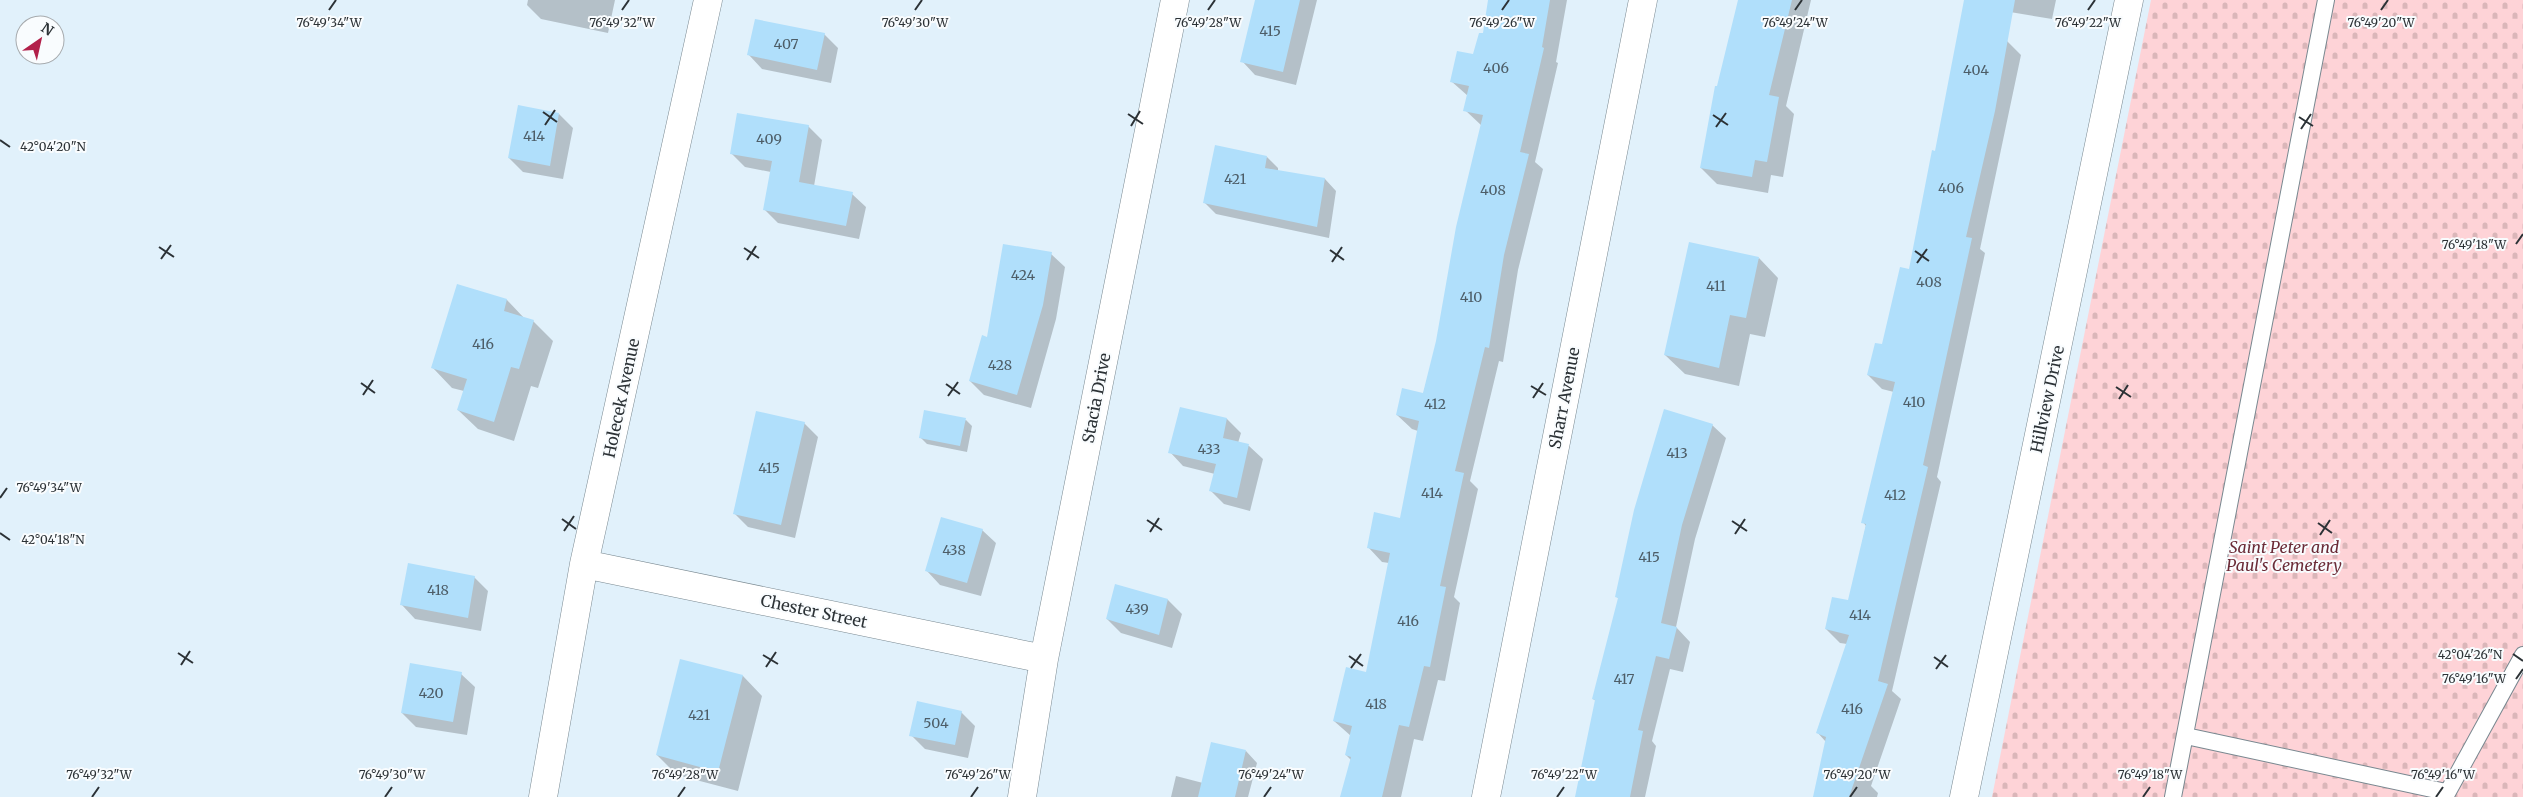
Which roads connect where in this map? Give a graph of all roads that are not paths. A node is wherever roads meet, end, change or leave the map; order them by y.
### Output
1 (708, 0) edge
2 (1175, 0) edge
3 (1643, 0) edge
4 (2129, 0) edge
5 (2326, 0) edge
6 (584, 564) junction
7 (2523, 655) edge
8 (1044, 659) junction
9 (2186, 736) junction
10 (2446, 794) edge
11 (543, 797) edge
12 (1022, 797) edge
13 (1486, 797) edge
14 (1964, 797) edge
15 (2173, 797) edge

1 - 6 street, Holecek Avenue
2 - 8 street, Stacia Drive
3 - 13 street, Sharr Avenue
4 - 14 street, Hillview Drive
5 - 9 lane
6 - 8 street, Chester Street
6 - 11 street, Holecek Avenue
7 - 10 lane
8 - 12 street, Stacia Drive
9 - 10 lane
9 - 15 lane

